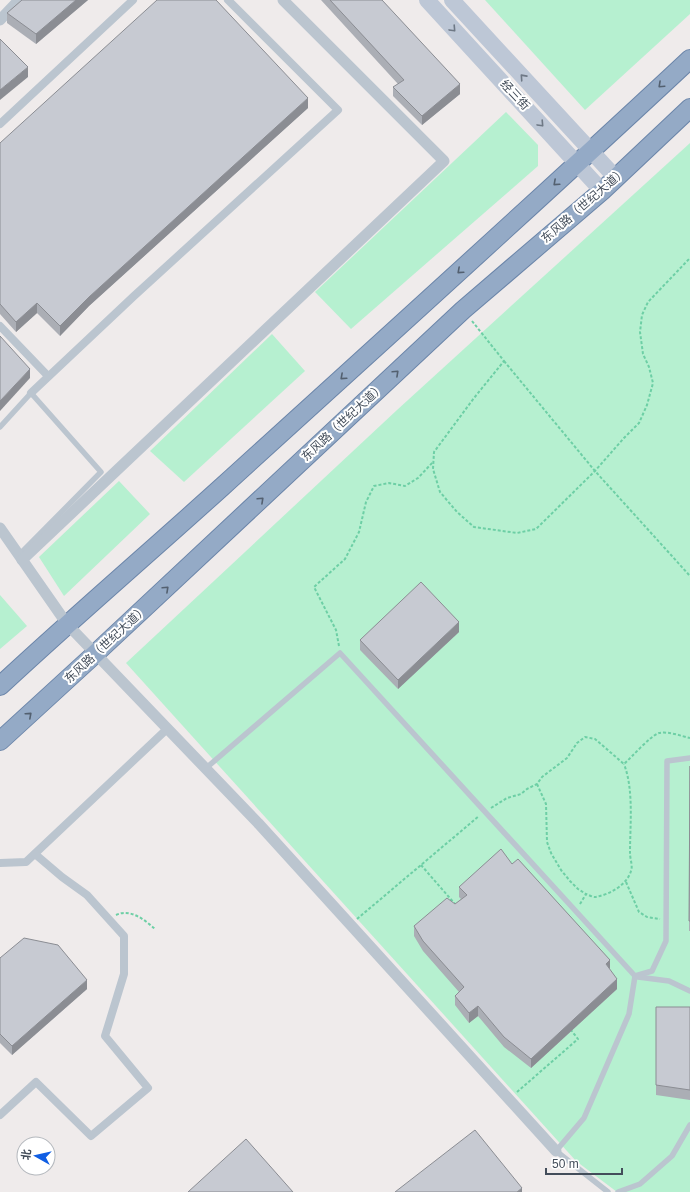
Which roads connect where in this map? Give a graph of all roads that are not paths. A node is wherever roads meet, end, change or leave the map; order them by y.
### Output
1 (20, 0) edge
2 (133, 0) edge
3 (228, 0) edge
4 (283, 0) edge
5 (427, 0) edge
6 (452, 0) edge
7 (0, 20) edge
8 (690, 59) edge
9 (690, 108) edge
10 (0, 124) edge
11 (591, 151) junction
12 (578, 164) junction
13 (616, 178) junction
14 (602, 191) junction
15 (0, 326) edge
16 (48, 376) junction
17 (31, 393) junction
18 (0, 427) edge
19 (0, 528) edge
20 (20, 558) junction
21 (67, 624) junction
22 (95, 654) junction
23 (0, 686) edge
24 (168, 729) junction
25 (0, 741) edge
26 (690, 758) edge
27 (205, 769) junction
28 (35, 854) junction
29 (0, 863) edge
30 (635, 976) junction
31 (690, 991) edge
32 (0, 1115) edge
33 (690, 1125) edge
34 (556, 1151) junction
35 (608, 1192) edge
36 (618, 1192) edge

1 - 7 street
2 - 10 street
3 - 16 street
4 - 20 street
5 -> 12 main road, 经三街
11 -> 6 main road, 经三街
8 -> 11 highway
9 - 13 highway, 东风路（世纪大道）
11 - 12 highway
11 - 13 main road, 经三街
12 - 14 main road, 经三街
12 -> 21 highway
13 - 14 highway, 东风路（世纪大道）
22 -> 14 highway, 东风路（世纪大道）
15 - 16 street
16 - 17 street
17 - 18 lane
17 - 20 lane
19 - 20 street
20 - 21 street
21 - 22 street
21 - 23 highway
22 - 24 street
25 -> 22 highway, 东风路（世纪大道）
24 - 27 street
24 - 28 street
26 - 30 lane
27 - 30 lane
27 - 34 street
28 - 29 street
28 - 32 street
30 - 31 lane
30 - 34 lane
33 - 36 lane
34 - 35 lane

